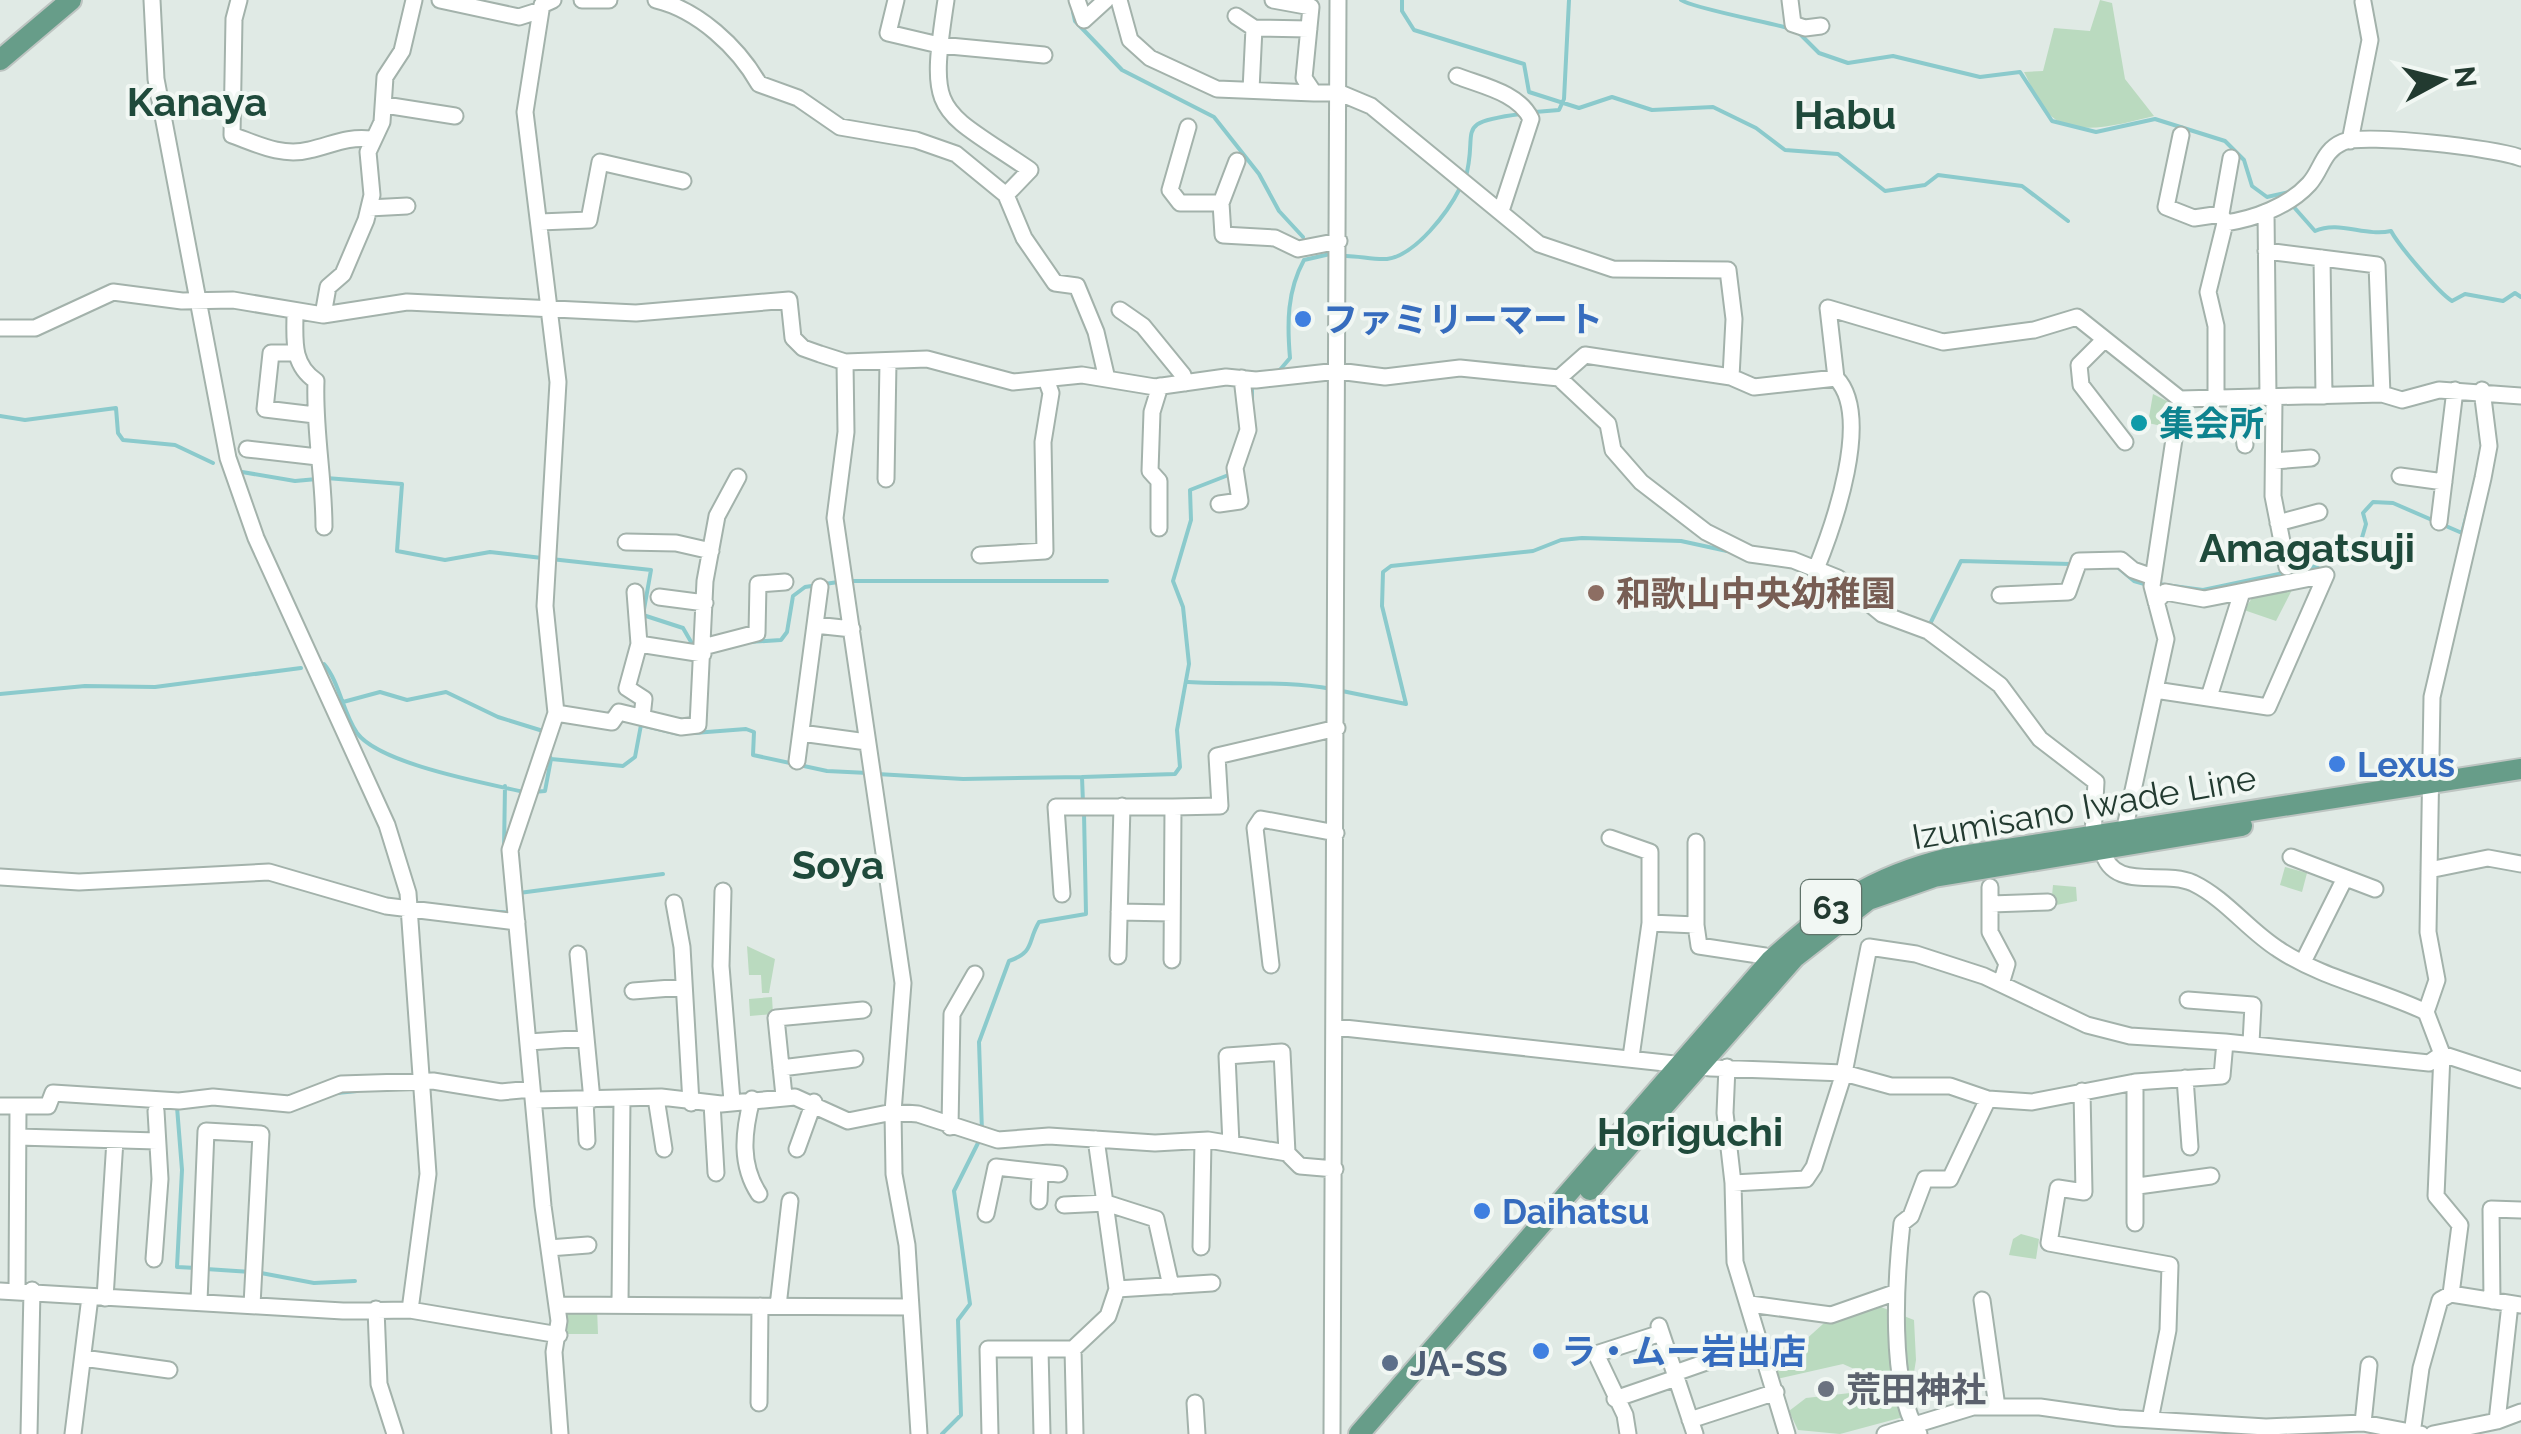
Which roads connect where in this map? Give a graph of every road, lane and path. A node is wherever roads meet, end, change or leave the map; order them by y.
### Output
1 (71, 0) edge
2 (152, 0) edge
3 (160, 0) edge
4 (238, 0) edge
5 (414, 0) edge
6 (440, 0) edge
7 (582, 0) edge
8 (608, 0) edge
9 (656, 0) edge
10 (896, 0) edge
11 (946, 0) edge
12 (1076, 0) edge
13 (1106, 0) edge
14 (1120, 0) edge
15 (1273, 0) edge
16 (1338, 0) edge
17 (1790, 0) edge
18 (2364, 2) edge
19 (475, 4) edge
20 (547, 5) edge
21 (1236, 16) dead end
22 (1821, 26) dead end
23 (1254, 28) junction
24 (1309, 29) junction
25 (939, 44) junction
26 (1044, 54) dead end
27 (0, 60) edge
28 (1457, 76) dead end
29 (1251, 90) junction
30 (1314, 93) junction
31 (1340, 93) junction
32 (385, 106) junction
33 (454, 116) dead end
34 (1188, 126) dead end
35 (2181, 135) dead end
36 (371, 139) junction
37 (170, 140) junction
38 (2350, 141) junction
39 (2232, 158) dead end
40 (2521, 158) edge
41 (1237, 161) dead end
42 (683, 181) dead end
43 (1006, 195) junction
44 (1221, 203) junction
45 (406, 206) dead end
46 (369, 208) junction
47 (1501, 211) junction
48 (2266, 212) junction
49 (2223, 219) junction
50 (540, 222) junction
51 (1339, 241) junction
52 (2266, 251) junction
53 (2322, 258) junction
54 (198, 301) junction
55 (548, 310) junction
56 (1120, 310) dead end
57 (296, 313) junction
58 (323, 315) junction
59 (0, 328) edge
60 (2104, 340) junction
61 (295, 352) junction
62 (845, 362) junction
63 (888, 362) junction
64 (1338, 371) junction
65 (1559, 378) junction
66 (1731, 378) junction
67 (1836, 378) junction
68 (1046, 379) junction
69 (1249, 379) junction
70 (1107, 380) junction
71 (1185, 383) junction
72 (1160, 386) junction
73 (2454, 390) junction
74 (2482, 390) junction
75 (2382, 394) junction
76 (2324, 396) junction
77 (2521, 396) edge
78 (2271, 398) junction
79 (2180, 399) junction
80 (2216, 399) junction
81 (2240, 399) junction
82 (315, 415) junction
83 (2125, 442) dead end
84 (2245, 445) dead end
85 (247, 449) dead end
86 (318, 457) junction
87 (2311, 458) dead end
88 (2274, 461) junction
89 (738, 476) dead end
90 (2400, 476) dead end
91 (886, 480) dead end
92 (2444, 482) junction
93 (1219, 504) dead end
94 (2319, 512) dead end
95 (2278, 522) junction
96 (2439, 522) dead end
97 (324, 526) dead end
98 (1159, 528) dead end
99 (626, 542) dead end
100 (710, 551) junction
101 (980, 555) dead end
102 (2287, 568) dead end
103 (1816, 569) junction
104 (2153, 577) junction
105 (784, 582) dead end
106 (820, 587) dead end
107 (636, 592) dead end
108 (2242, 592) junction
109 (2000, 595) dead end
110 (659, 597) dead end
111 (2156, 602) junction
112 (705, 603) junction
113 (815, 625) junction
114 (852, 629) junction
115 (639, 644) junction
116 (703, 651) junction
117 (2154, 690) junction
118 (2210, 697) junction
119 (556, 713) junction
120 (642, 717) junction
121 (1337, 728) junction
122 (800, 733) junction
123 (867, 742) junction
124 (797, 760) dead end
125 (2521, 769) edge
126 (2521, 783) edge
127 (2430, 790) junction
128 (1122, 806) junction
129 (1173, 807) junction
130 (1336, 834) junction
131 (1610, 838) dead end
132 (2110, 840) junction
133 (1696, 842) dead end
134 (2291, 857) dead end
135 (2521, 864) edge
136 (2429, 870) junction
137 (0, 876) edge
138 (2345, 878) junction
139 (2375, 889) dead end
140 (724, 891) dead end
141 (1062, 894) dead end
142 (2048, 902) dead end
143 (674, 903) dead end
144 (410, 910) junction
145 (1119, 912) junction
146 (1172, 912) junction
147 (517, 922) junction
148 (1650, 923) junction
149 (1696, 925) junction
150 (578, 954) dead end
151 (1118, 956) dead end
152 (1172, 960) dead end
153 (1770, 960) junction
154 (2303, 962) junction
155 (1271, 965) dead end
156 (975, 974) dead end
157 (2001, 984) junction
158 (684, 987) junction
159 (633, 991) dead end
160 (2188, 1000) dead end
161 (863, 1010) dead end
162 (2426, 1012) junction
163 (1335, 1027) junction
164 (586, 1038) junction
165 (530, 1042) junction
166 (2225, 1042) junction
167 (2251, 1043) junction
168 (2442, 1054) junction
169 (1631, 1058) junction
170 (855, 1059) dead end
171 (1690, 1064) junction
172 (1727, 1067) junction
173 (781, 1068) junction
174 (1844, 1073) junction
175 (2185, 1078) junction
176 (2521, 1080) edge
177 (424, 1081) junction
178 (2135, 1082) junction
179 (2082, 1091) junction
180 (533, 1094) junction
181 (784, 1096) junction
182 (656, 1098) junction
183 (1988, 1098) junction
184 (622, 1099) junction
185 (752, 1099) junction
186 (588, 1100) junction
187 (732, 1101) junction
188 (814, 1102) junction
189 (691, 1103) junction
190 (712, 1103) junction
191 (0, 1106) edge
192 (18, 1106) junction
193 (156, 1111) dead end
194 (893, 1112) junction
195 (950, 1128) junction
196 (18, 1136) junction
197 (987, 1138) junction
198 (1096, 1139) junction
199 (115, 1140) junction
200 (1202, 1140) junction
201 (157, 1141) junction
202 (587, 1141) dead end
203 (1231, 1144) junction
204 (2190, 1147) dead end
205 (664, 1150) dead end
206 (797, 1150) dead end
207 (1288, 1153) junction
208 (996, 1166) junction
209 (1335, 1168) junction
210 (716, 1173) dead end
211 (1040, 1174) junction
212 (1059, 1174) dead end
213 (2212, 1176) dead end
214 (1734, 1183) junction
215 (2138, 1186) junction
216 (759, 1194) dead end
217 (790, 1201) dead end
218 (1039, 1201) dead end
219 (1106, 1203) junction
220 (1064, 1206) dead end
221 (2521, 1210) edge
222 (986, 1214) dead end
223 (2136, 1222) dead end
224 (588, 1244) dead end
225 (1201, 1247) dead end
226 (549, 1248) junction
227 (154, 1259) dead end
228 (1212, 1283) dead end
229 (1170, 1286) junction
230 (1116, 1289) junction
231 (16, 1291) edge
232 (1894, 1293) junction
233 (2451, 1294) junction
234 (98, 1298) junction
235 (1982, 1300) dead end
236 (2492, 1300) junction
237 (199, 1301) junction
238 (620, 1303) junction
239 (1750, 1304) junction
240 (252, 1305) junction
241 (2516, 1305) edge
242 (558, 1306) junction
243 (760, 1306) junction
244 (778, 1306) junction
245 (911, 1307) junction
246 (376, 1309) junction
247 (410, 1310) junction
248 (559, 1335) junction
249 (1758, 1344) junction
250 (1040, 1349) junction
251 (1073, 1349) junction
252 (82, 1358) junction
253 (2369, 1365) dead end
254 (169, 1370) dead end
255 (1675, 1376) junction
256 (1776, 1392) junction
257 (1615, 1399) junction
258 (759, 1403) dead end
259 (1195, 1403) dead end
260 (1998, 1407) junction
261 (2521, 1412) edge
262 (2498, 1421) junction
263 (2364, 1423) junction
264 (2141, 1424) edge
265 (1692, 1427) edge
266 (1915, 1429) edge
267 (29, 1434) edge
268 (73, 1434) edge
269 (395, 1434) edge
270 (560, 1434) edge
271 (919, 1434) edge
272 (990, 1434) edge
273 (1042, 1434) edge
274 (1075, 1434) edge
275 (1197, 1434) edge
276 (1332, 1434) edge
277 (1360, 1434) edge
278 (1378, 1434) edge
279 (1628, 1434) edge
280 (1787, 1434) edge
281 (1885, 1434) edge
282 (2412, 1434) edge
283 (2422, 1434) edge
284 (2434, 1434) edge

1 - 27 main road
2 - 37 street
3 - 37 street
4 - 36 street
5 - 32 street
6 - 19 street
7 - 8 street
9 - 43 street
10 - 25 street
11 - 25 street
12 - 13 street
14 - 29 street
15 - 24 street
16 - 31 street
17 - 22 street
18 - 38 street
19 - 20 street
20 - 50 street
21 - 23 street
23 - 24 street
23 - 29 street
24 - 30 street
25 - 26 street
25 - 43 street
28 - 47 street
29 - 30 street
30 - 31 street
31 - 47 street
31 - 51 street
32 - 33 street
32 - 36 street
34 - 44 street
35 - 49 street
36 - 46 street
37 - 54 street
38 - 40 street
38 - 48 street
39 - 49 street
41 - 44 street
42 - 50 street
43 - 70 street
44 - 51 street
45 - 46 street
46 - 58 street
47 - 66 street
48 - 49 street
48 - 52 street
49 - 80 street
50 - 55 street
51 - 64 street
52 - 53 street
52 - 78 street
53 - 75 street
53 - 76 street
54 - 57 street
54 - 59 street
54 - 144 street
55 - 58 street
55 - 62 street
55 - 119 street
56 - 71 street
57 - 58 street
57 - 61 street
60 - 67 street
60 - 79 street
60 - 83 street
61 - 82 street
61 - 82 street
62 - 63 street
62 - 114 street
63 - 68 street
63 - 91 street
64 - 65 street
64 - 69 street
64 - 121 street
65 - 66 street
65 - 103 street
66 - 67 street
67 - 103 street
68 - 70 street
68 - 101 street
69 - 71 street
69 - 93 street
70 - 72 street
71 - 72 street
72 - 98 street
73 - 74 street
73 - 75 street
73 - 92 street
74 - 77 street
74 - 127 street
75 - 76 street
76 - 78 street
78 - 81 street
78 - 88 street
79 - 80 street
79 - 104 street
80 - 81 street
81 - 84 street
82 - 86 street
85 - 86 street
86 - 97 street
87 - 88 street
88 - 95 street
89 - 100 street
90 - 92 street
92 - 96 street
94 - 95 street
95 - 102 street
99 - 100 street
100 - 112 street
103 - 132 street
104 - 109 street
104 - 111 street
105 - 116 street
106 - 113 street
107 - 115 street
108 - 111 street
108 - 118 street
108 - 118 street
110 - 112 street
111 - 117 street
112 - 116 street
113 - 114 street
113 - 122 street
114 - 123 street
115 - 116 street
115 - 120 street
116 - 120 street
117 - 118 street
117 - 132 street
119 - 120 street
119 - 147 street
121 - 129 street
121 - 130 street
122 - 123 street
122 - 124 street
123 - 194 street
125 - 127 main road, Izumisano Iwade Line / 63
126 - 127 main road, Izumisano Iwade Line / 63
127 - 132 main road, Izumisano Iwade Line / 63
127 - 136 street
128 - 129 street
128 - 141 street
128 - 145 street
129 - 146 street
130 - 155 street
130 - 163 street
131 - 148 street
132 - 153 main road, Izumisano Iwade Line / 63
132 - 154 street
132 - 171 main road, Izumisano Iwade Line / 63
133 - 149 street
134 - 138 street
135 - 136 street
136 - 162 street
137 - 144 street
138 - 139 street
138 - 154 street
140 - 187 street
142 - 157 street
143 - 158 street
144 - 147 street
144 - 177 street
145 - 146 street
145 - 151 street
146 - 152 street
147 - 165 street
148 - 149 street
148 - 169 street
149 - 153 street
150 - 164 street
153 - 171 main road, Izumisano Iwade Line / 63
154 - 162 street
156 - 195 street
157 - 166 street
157 - 174 street
158 - 159 street
158 - 189 street
160 - 167 street
161 - 173 street
162 - 168 street
163 - 169 street
163 - 209 street
164 - 165 street
164 - 186 street
165 - 180 street
166 - 167 street
166 - 175 street
167 - 168 street
168 - 176 street
168 - 233 street
169 - 171 street
170 - 173 street
171 - 172 street
171 - 277 main road, Izumisano Iwade Line / 63
171 - 278 main road, Izumisano Iwade Line / 63
172 - 174 street
172 - 214 street
173 - 181 street
174 - 183 street
174 - 214 street
175 - 178 street
175 - 204 street
177 - 180 street
177 - 192 street
177 - 247 street
178 - 179 street
178 - 215 street
179 - 183 street
179 - 264 street
180 - 186 street
180 - 226 street
181 - 185 street
181 - 188 street
182 - 184 street
182 - 189 street
182 - 205 street
183 - 232 street
184 - 186 street
184 - 238 street
185 - 187 street
185 - 216 street
186 - 202 street
187 - 190 street
188 - 194 street
188 - 206 street
189 - 190 street
190 - 210 street
191 - 192 street
192 - 196 street
193 - 201 street
194 - 195 street
194 - 245 street
195 - 197 street
196 - 199 street
196 - 231 street
197 - 198 street
197 - 208 street
198 - 200 street
198 - 219 street
199 - 201 street
199 - 234 street
200 - 203 street
200 - 225 street
201 - 227 street
203 - 207 street
203 - 207 street
207 - 209 street
208 - 211 street
208 - 222 street
209 - 276 street
211 - 212 street
211 - 218 street
213 - 215 street
214 - 239 street
215 - 223 street
217 - 244 street
219 - 220 street
219 - 229 street
219 - 230 street
221 - 236 street
224 - 226 street
226 - 242 street
228 - 229 street
229 - 230 street
230 - 251 street
231 - 234 street
231 - 267 street
232 - 239 street
232 - 266 street
233 - 236 street
233 - 282 street
234 - 237 street
234 - 252 street
235 - 260 street
236 - 241 street
237 - 240 street
237 - 240 street
238 - 242 street
238 - 243 street
239 - 249 street
240 - 246 street
241 - 262 street
242 - 248 street
243 - 244 street
243 - 258 street
244 - 245 street
245 - 271 street
246 - 247 street
246 - 269 street
247 - 248 street
248 - 270 street
249 - 255 street
249 - 256 street
250 - 251 street
250 - 272 street
250 - 273 street
251 - 274 street
252 - 254 street
252 - 268 street
253 - 263 street
255 - 257 street
255 - 257 street
255 - 265 street
256 - 265 street
256 - 280 street
257 - 279 street
259 - 275 street
260 - 264 street
260 - 266 street
261 - 262 street
262 - 284 street
263 - 264 street
263 - 282 street
266 - 281 street
282 - 283 street

